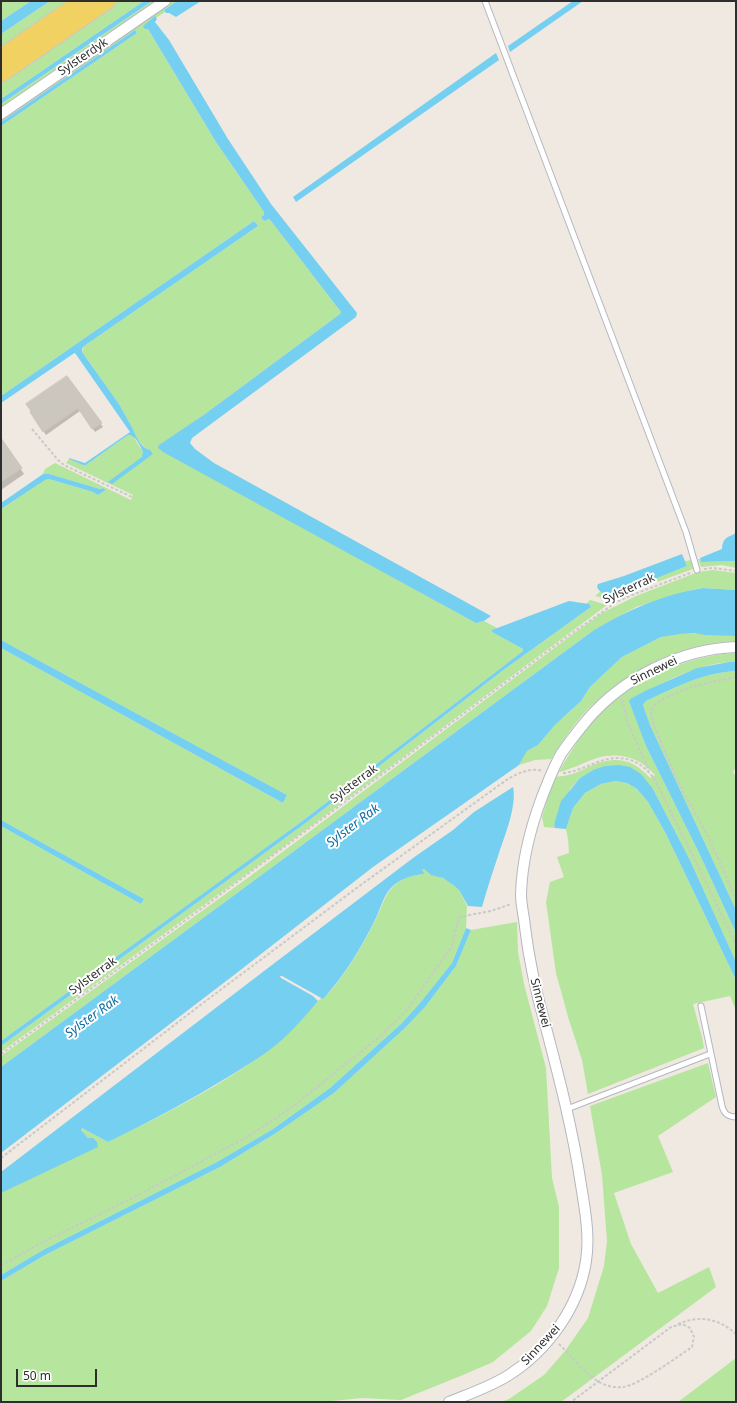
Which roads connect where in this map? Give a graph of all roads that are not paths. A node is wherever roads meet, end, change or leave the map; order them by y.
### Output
1 (82, 1) edge
2 (107, 1) edge
3 (165, 1) edge
4 (484, 1) edge
5 (1, 57) edge
6 (1, 74) edge
7 (1, 114) edge
8 (698, 570) road end
9 (736, 648) edge
10 (701, 1006) dead end
11 (710, 1054) junction
12 (567, 1109) junction
13 (736, 1117) edge
14 (449, 1402) edge

1 - 5 main road
2 - 6 main road
3 - 7 street, Sylsterdyk
4 - 8 lane
9 - 12 street, Sinnewei
10 - 11 lane
11 - 12 lane
11 - 13 lane
12 - 14 street, Sinnewei

